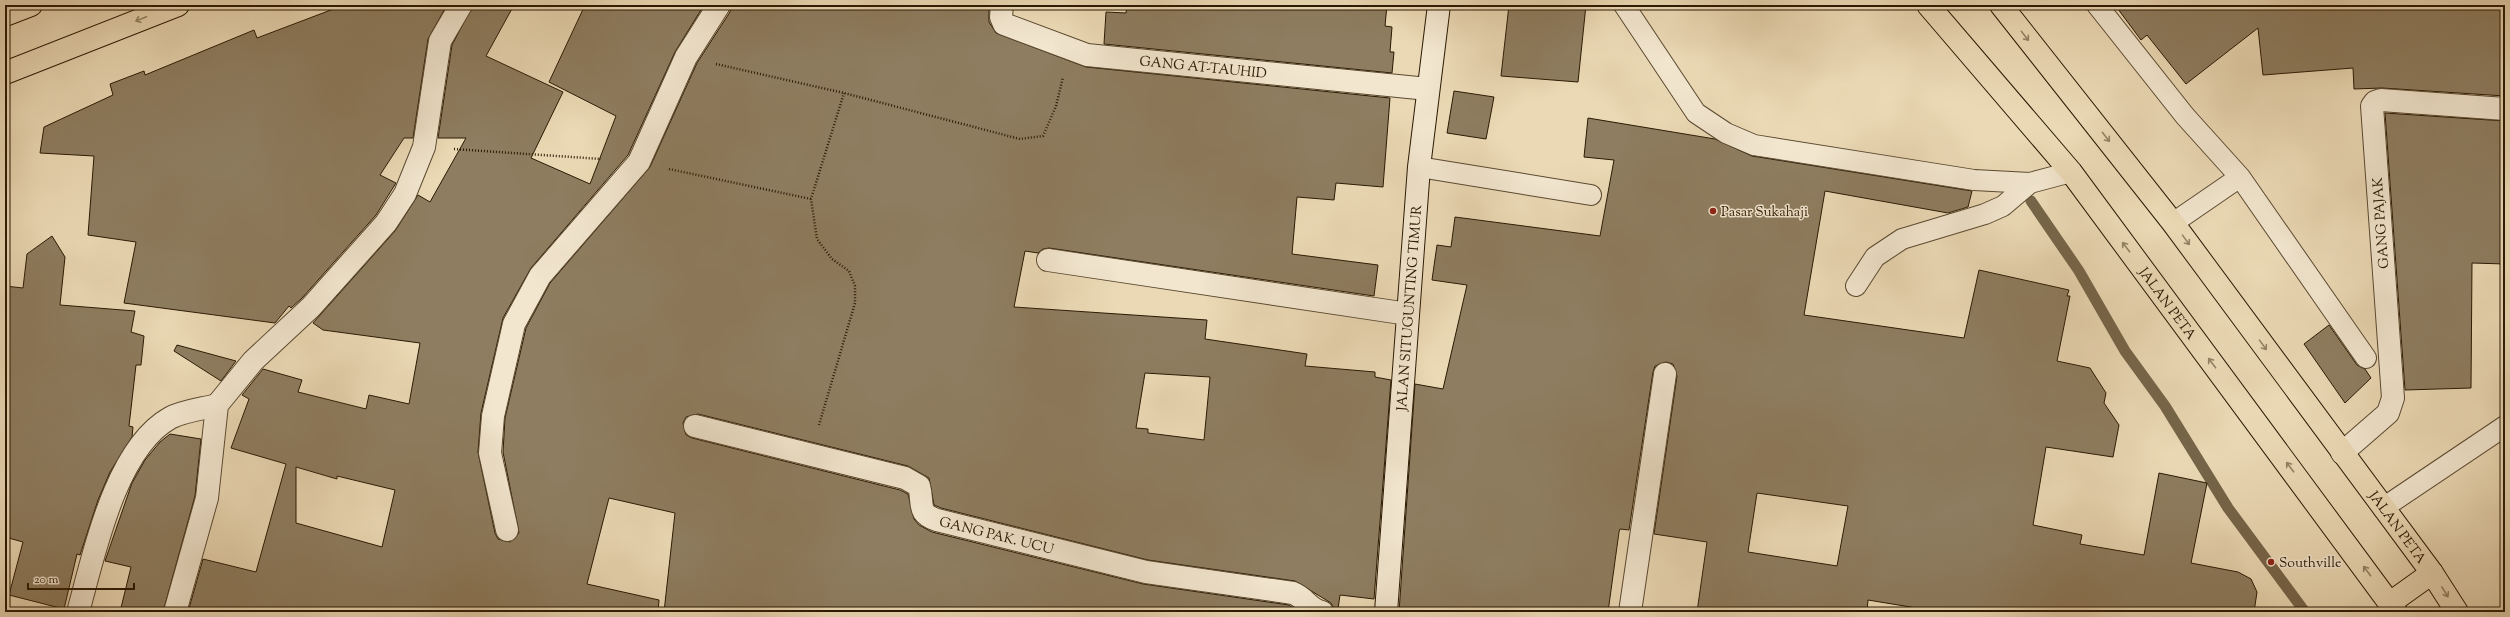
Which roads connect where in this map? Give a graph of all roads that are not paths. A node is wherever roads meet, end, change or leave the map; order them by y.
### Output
1 (31, 5) edge
2 (178, 5) edge
3 (461, 5) edge
4 (719, 5) edge
5 (1002, 5) edge
6 (1439, 5) edge
7 (1624, 5) edge
8 (1928, 5) edge
9 (2001, 5) edge
10 (2097, 5) edge
11 (5, 15) edge
12 (5, 73) edge
13 (1428, 89) junction
14 (2505, 109) edge
15 (1419, 168) junction
16 (2071, 172) junction
17 (2240, 177) junction
18 (2030, 183) junction
19 (1591, 195) dead end
20 (2173, 223) junction
21 (1048, 260) dead end
22 (1856, 286) dead end
23 (1408, 314) junction
24 (2366, 358) dead end
25 (1665, 374) dead end
26 (217, 405) junction
27 (694, 426) dead end
28 (2505, 426) edge
29 (2342, 454) junction
30 (2383, 508) junction
31 (507, 530) dead end
32 (2432, 573) junction
33 (2393, 607) edge
34 (78, 612) edge
35 (175, 612) edge
36 (1322, 612) edge
37 (1386, 612) edge
38 (1630, 612) edge
39 (2457, 612) edge

1 - 11 main road
2 -> 12 main road
3 - 26 street
4 - 31 street
5 - 13 street, GANG AT-TAUHID
6 - 13 street, JALAN SITUGUNTING TIMUR
7 - 18 lane
8 - 16 main road, JALAN PETA
9 -> 20 main road, JALAN PETA
10 - 17 lane
13 - 15 street, JALAN SITUGUNTING TIMUR
14 - 29 street, GANG PAJAK
15 - 19 lane
15 - 23 street, JALAN SITUGUNTING TIMUR
16 - 18 lane
33 -> 16 main road, JALAN PETA
17 - 20 lane
17 - 24 lane
18 - 22 lane
20 -> 29 main road, JALAN PETA
21 - 23 street
23 - 37 street, JALAN SITUGUNTING TIMUR
25 - 38 street
26 - 34 street
26 - 35 street
27 - 36 street, GANG PAK. UCU
28 - 30 lane
29 - 30 main road, JALAN PETA
30 - 32 main road, JALAN PETA
32 - 33 main road
32 -> 39 main road, JALAN PETA

